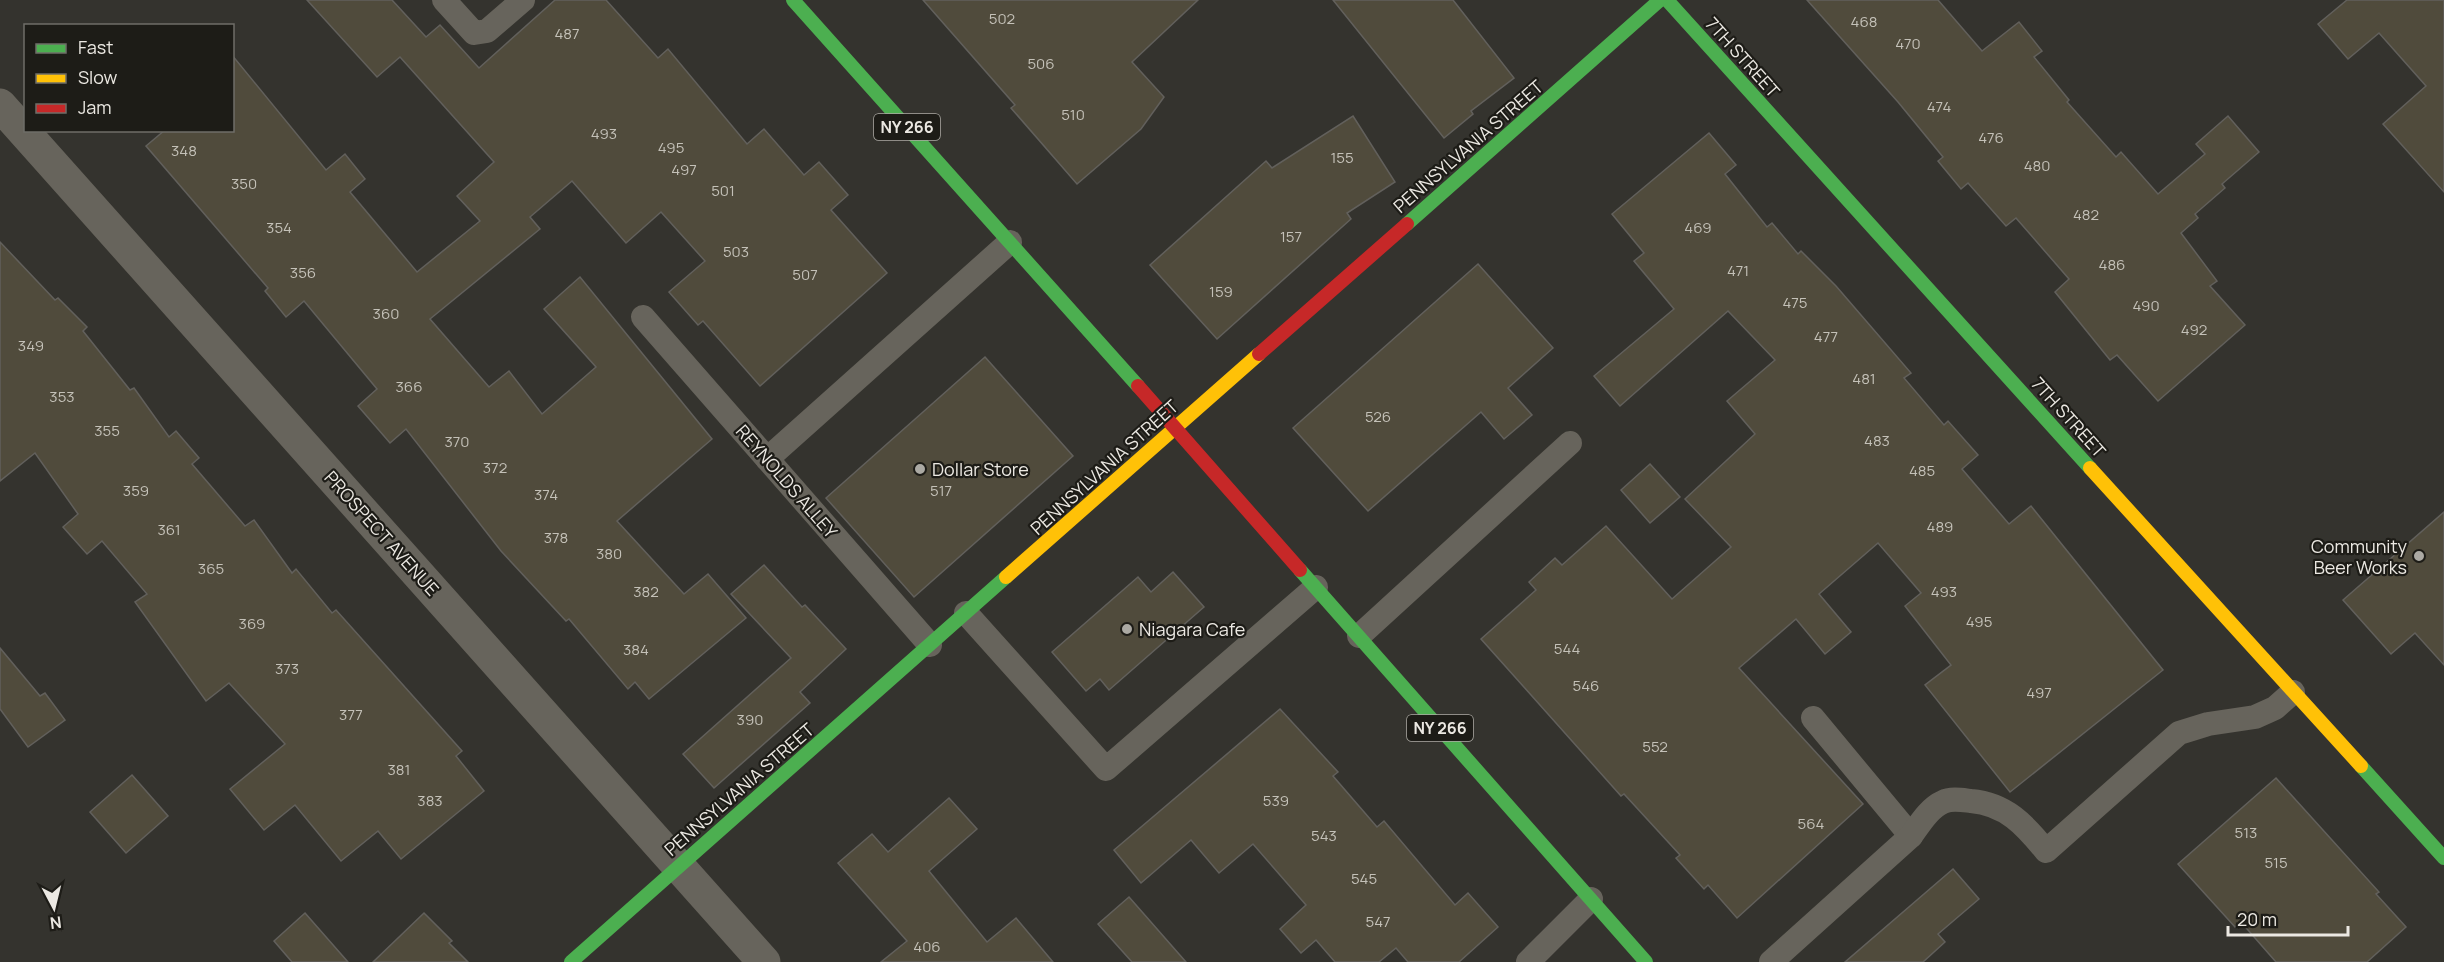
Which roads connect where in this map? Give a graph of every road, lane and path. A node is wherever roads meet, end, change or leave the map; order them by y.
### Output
1 (444, 0) edge
2 (523, 0) edge
3 (793, 0) edge
4 (1660, 0) edge
5 (1667, 0) edge
6 (0, 105) edge
7 (24, 132) edge
8 (24, 132) edge
9 (1010, 242) junction
10 (643, 317) dead end
11 (1175, 428) junction
12 (1570, 443) dead end
13 (767, 459) junction
14 (1316, 587) junction
15 (966, 614) junction
16 (1359, 636) junction
17 (930, 645) junction
18 (2293, 692) junction
19 (1813, 718) dead end
20 (1911, 836) junction
21 (2444, 858) edge
22 (679, 867) junction
23 (1591, 899) junction
24 (571, 962) edge
25 (764, 962) edge
26 (1528, 962) edge
27 (1646, 962) edge
28 (1771, 962) edge

1 - 2 lane
3 - 9 street, NY 266
4 - 11 street, PENNSYLVANIA STREET
5 - 18 street, 7TH STREET
6 - 7 street, PROSPECT AVENUE
8 - 22 street, PROSPECT AVENUE
9 - 11 street, NY 266
9 - 13 lane
10 - 13 lane, REYNOLDS ALLEY
11 - 14 street, NY 266
11 - 15 street, PENNSYLVANIA STREET
12 - 16 lane
13 - 17 lane, REYNOLDS ALLEY
14 - 15 lane
14 - 16 street, NY 266
15 - 17 street, PENNSYLVANIA STREET
16 - 23 street, NY 266
17 - 22 street, PENNSYLVANIA STREET
18 - 20 lane
18 - 21 street, 7TH STREET
19 - 20 lane
20 - 28 lane
22 - 24 street, PENNSYLVANIA STREET
22 - 25 street, PROSPECT AVENUE
23 - 26 lane
23 - 27 street, NY 266

